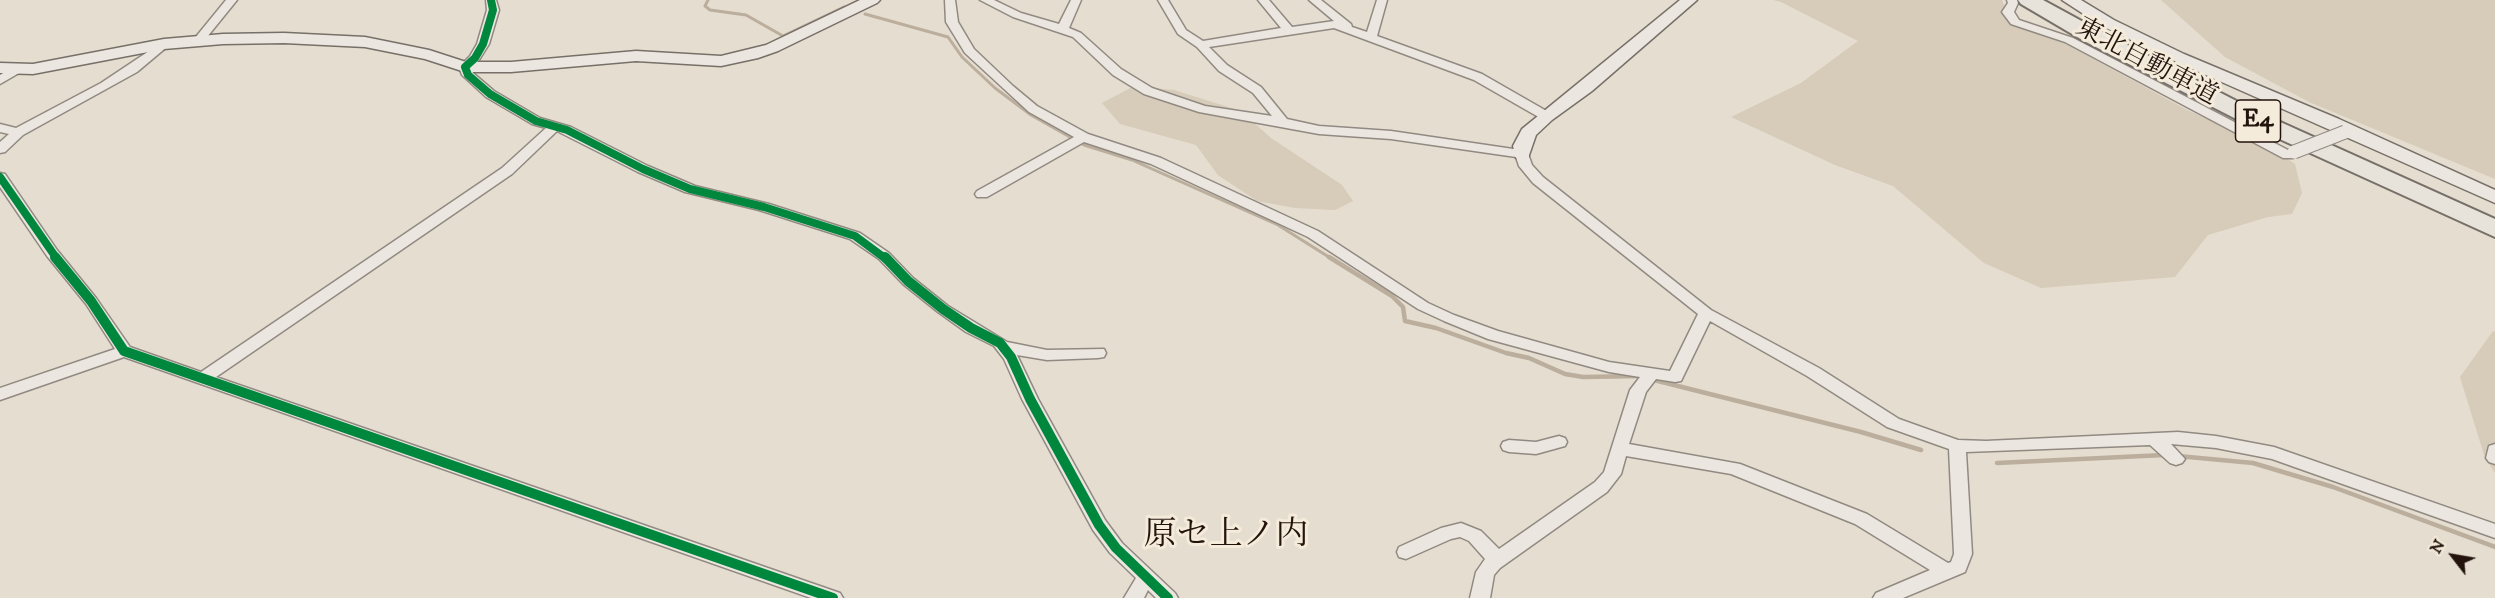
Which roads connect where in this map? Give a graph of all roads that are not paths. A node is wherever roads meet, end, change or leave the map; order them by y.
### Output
1 (232, 0) edge
2 (491, 0) edge
3 (872, 0) edge
4 (950, 0) edge
5 (985, 0) edge
6 (1076, 0) edge
7 (1163, 0) edge
8 (1263, 0) edge
9 (1314, 0) edge
10 (1382, 0) edge
11 (1689, 0) edge
12 (2012, 0) edge
13 (2028, 0) edge
14 (2046, 0) edge
15 (2070, 0) edge
16 (1347, 28) junction
17 (1063, 29) junction
18 (1290, 32) junction
19 (1371, 37) junction
20 (199, 40) junction
21 (164, 44) junction
22 (1202, 45) junction
23 (465, 67) junction
24 (3, 76) edge
25 (1546, 116) junction
26 (1283, 122) junction
27 (554, 127) junction
28 (2349, 127) junction
29 (0, 128) edge
30 (17, 131) junction
31 (0, 138) edge
32 (1079, 140) junction
33 (0, 149) edge
34 (1522, 154) junction
35 (0, 177) edge
36 (982, 194) dead end
37 (2495, 197) edge
38 (2495, 218) edge
39 (2495, 229) edge
40 (1706, 314) junction
41 (1000, 345) junction
42 (124, 351) junction
43 (1098, 353) dead end
44 (1652, 373) junction
45 (202, 379) junction
46 (0, 394) edge
47 (1559, 442) dead end
48 (2158, 442) junction
49 (1509, 446) dead end
50 (1958, 446) junction
51 (1620, 448) junction
52 (2495, 450) edge
53 (2495, 458) edge
54 (2176, 459) dead end
55 (2495, 531) edge
56 (1406, 552) dead end
57 (1497, 560) junction
58 (1948, 572) junction
59 (1146, 577) junction
60 (833, 598) edge
61 (1134, 598) edge
62 (1168, 598) edge
63 (1480, 598) edge
64 (1883, 598) edge

1 - 20 street
2 - 23 street
3 - 23 street
4 - 32 street
5 - 17 street
6 - 17 street
7 - 22 street
8 - 18 street
9 - 16 street
10 - 19 street
11 - 25 street
12 - 28 street, bridge
13 - 39 highway, 東北自動車道 / E4
14 - 38 highway, 東北自動車道 / E4
15 - 28 street
16 - 18 street
16 - 19 street
17 - 26 street
18 - 22 street
19 - 25 street
20 - 21 street
20 - 23 street
21 - 24 street
21 - 30 street
22 - 26 street
23 - 27 street
25 - 34 street
26 - 34 street
27 - 41 street
27 - 45 street
28 - 37 street
29 - 30 street
30 - 31 street
30 - 33 street
32 - 36 street
32 - 44 street
34 - 40 street
35 - 42 street
40 - 44 street
40 - 50 street
41 - 43 street
41 - 59 street
42 - 45 street
42 - 46 street
44 - 51 street
45 - 60 street
47 - 49 street
48 - 50 street
48 - 54 street
48 - 55 street
50 - 58 street
51 - 57 street
51 - 58 street
52 - 53 street
56 - 57 street
57 - 63 street
58 - 64 street
59 - 61 street
59 - 62 street

